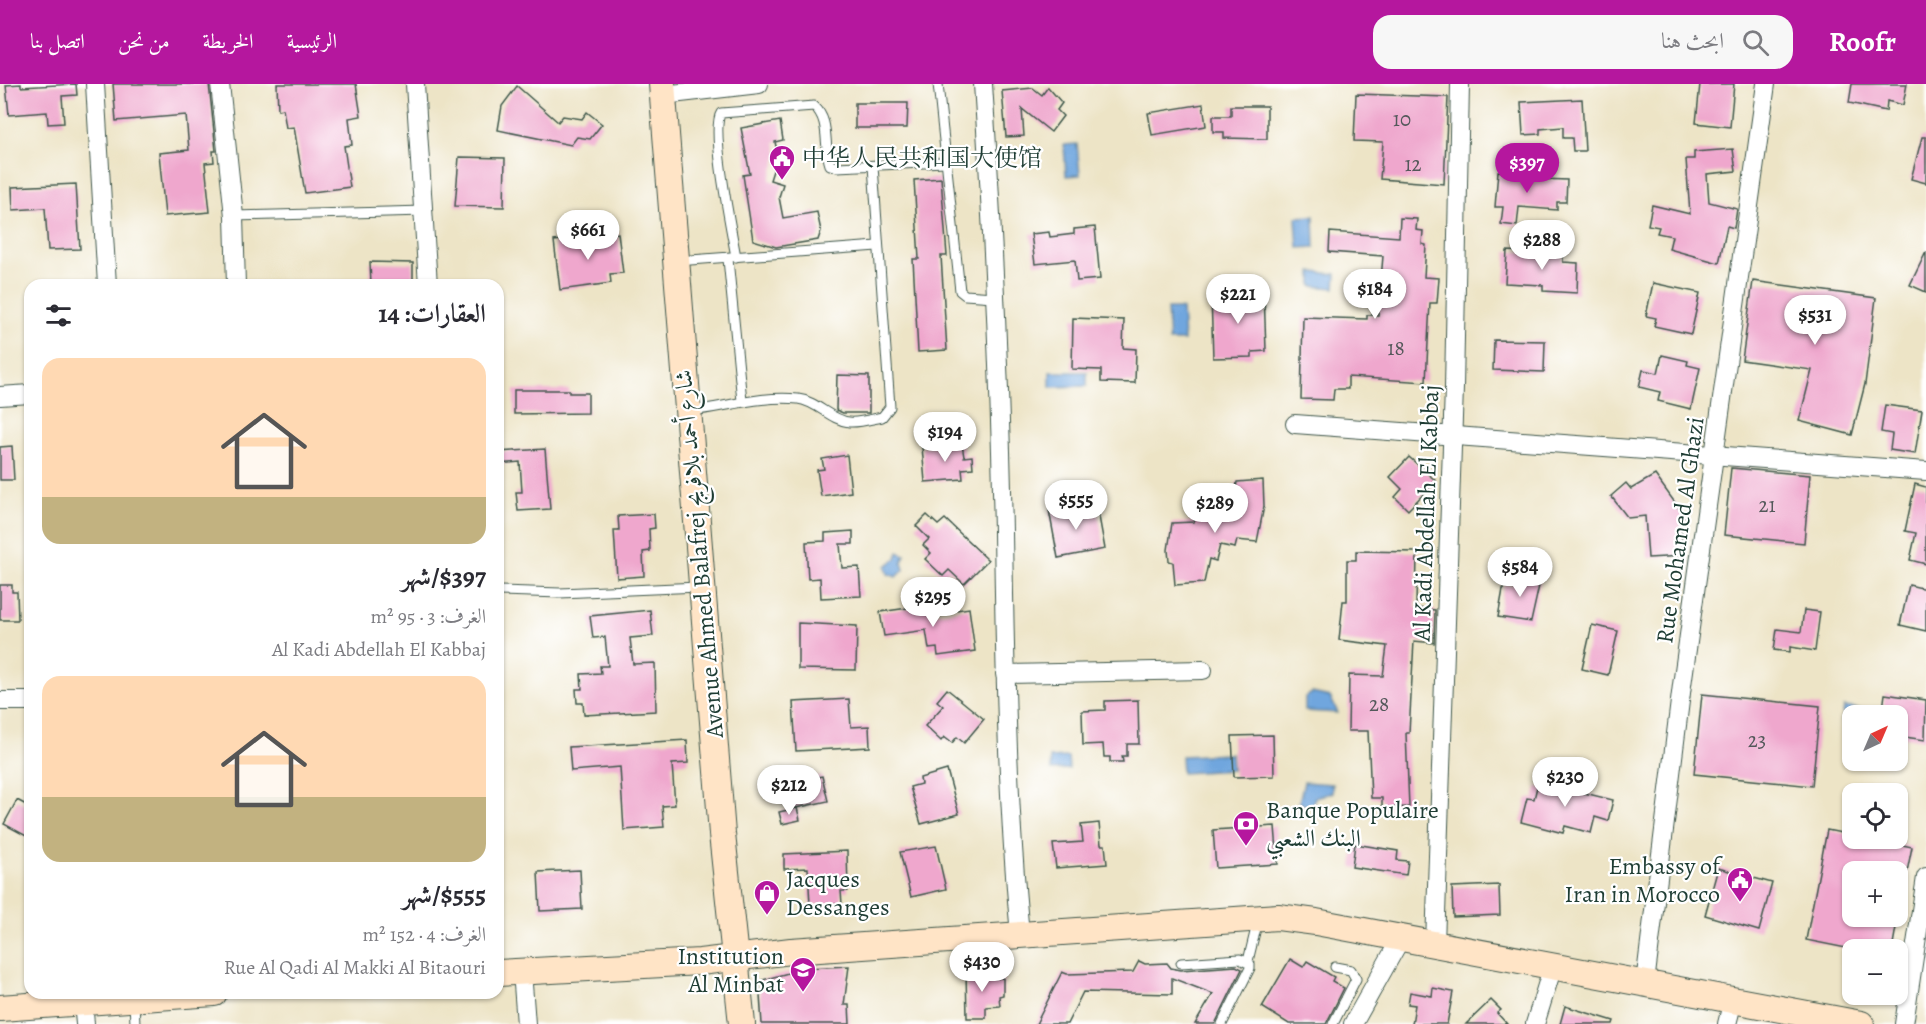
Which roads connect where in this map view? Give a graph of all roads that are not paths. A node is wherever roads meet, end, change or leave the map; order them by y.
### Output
1 (95, 84) edge
2 (220, 84) edge
3 (415, 84) edge
4 (759, 84) edge
5 (938, 84) edge
6 (983, 84) edge
7 (1460, 84) edge
8 (1766, 84) edge
9 (663, 89) edge
10 (945, 162) junction
11 (873, 166) junction
12 (425, 211) junction
13 (234, 216) junction
14 (878, 246) junction
15 (732, 258) junction
16 (675, 261) junction
17 (107, 279) edge
18 (236, 279) edge
19 (428, 279) edge
20 (994, 297) junction
21 (24, 394) edge
22 (0, 396) edge
23 (742, 401) junction
24 (688, 412) junction
25 (1295, 424) dead end
26 (1453, 436) junction
27 (1714, 456) junction
28 (1926, 471) edge
29 (701, 587) junction
30 (504, 591) edge
31 (1203, 670) dead end
32 (1005, 674) junction
33 (0, 701) edge
34 (24, 701) edge
35 (1926, 877) edge
36 (1259, 917) junction
37 (1020, 934) junction
38 (1401, 938) junction
39 (1435, 944) junction
40 (737, 957) junction
41 (1248, 961) junction
42 (1181, 963) dead end
43 (1553, 966) junction
44 (1335, 967) dead end
45 (510, 972) edge
46 (1645, 983) junction
47 (113, 999) edge
48 (118, 999) edge
49 (0, 1008) edge
50 (1730, 1012) edge
51 (84, 1013) edge
52 (135, 1024) edge
53 (526, 1024) edge
54 (742, 1024) edge
55 (1222, 1024) edge
56 (1333, 1024) edge
57 (1353, 1024) edge
58 (1535, 1024) edge
59 (1861, 1024) edge
60 (1904, 1024) edge

1 - 17 street
2 - 13 street
3 - 12 street
4 - 9 street
5 - 10 lane
6 - 20 street
7 - 26 street, Al Kadi Abdellah El Kabbaj
8 - 27 street, Rue Mohamed Al Ghazi
9 - 16 main road, Avenue Ahmed Balafrej شارع أحمد بلافريج
10 - 11 lane
10 - 20 lane
11 - 14 lane
11 - 15 lane
12 - 13 lane
12 - 19 street
13 - 18 street
14 - 15 lane
14 - 23 lane
15 - 16 lane
15 - 23 lane
16 - 24 main road, Avenue Ahmed Balafrej شارع أحمد بلافريج
20 - 32 street
21 - 22 street
23 - 24 lane
24 - 29 main road, Avenue Ahmed Balafrej شارع أحمد بلافريج
25 - 26 street
26 - 27 street
26 - 39 street, Al Kadi Abdellah El Kabbaj
27 - 28 street
27 - 46 street, Rue Mohamed Al Ghazi
29 - 30 lane
29 - 40 main road, Avenue Ahmed Balafrej شارع أحمد بلافريج
31 - 32 street
32 - 37 street
33 - 34 street
35 - 60 street
36 - 37 main road
36 - 38 main road
36 - 41 lane
37 - 40 main road
38 - 39 main road
38 - 57 street
39 - 43 main road
40 - 45 main road
40 - 54 main road, Avenue Ahmed Balafrej شارع أحمد بلافريج
41 - 42 lane
41 - 55 lane
43 - 46 main road
43 - 58 street
44 - 56 lane
45 - 53 street
46 - 50 main road
47 - 51 main road
48 - 52 lane
49 - 51 main road
50 - 59 main road

